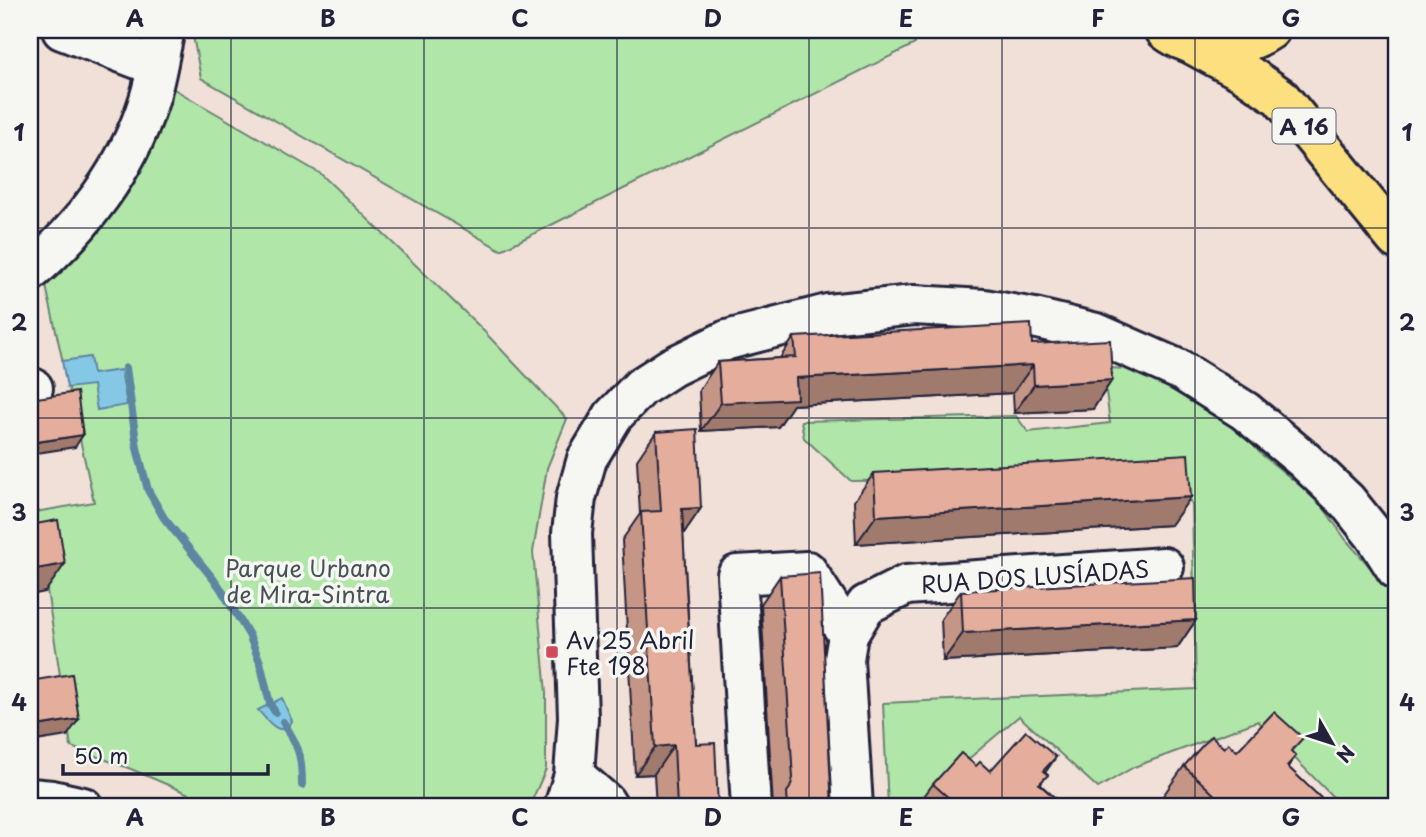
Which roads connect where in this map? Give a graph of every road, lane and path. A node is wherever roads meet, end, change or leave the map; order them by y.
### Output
1 (62, 30) edge
2 (165, 30) edge
3 (1270, 30) edge
4 (1170, 34) edge
5 (156, 66) junction
6 (1396, 239) edge
7 (30, 272) edge
8 (1164, 568) dead end
9 (1396, 569) edge
10 (848, 635) junction
11 (569, 791) edge
12 (30, 798) edge
13 (83, 807) edge
14 (608, 807) edge
15 (751, 807) edge
16 (853, 807) edge

1 - 5 street
2 - 5 street
3 - 4 main road
4 - 6 main road, A 16
5 - 7 street
8 - 10 street, RUA DOS LUSÍADAS
9 - 11 street
10 - 15 street
10 - 16 street, RUA DOS LUSÍADAS
11 - 14 street
12 - 13 street

